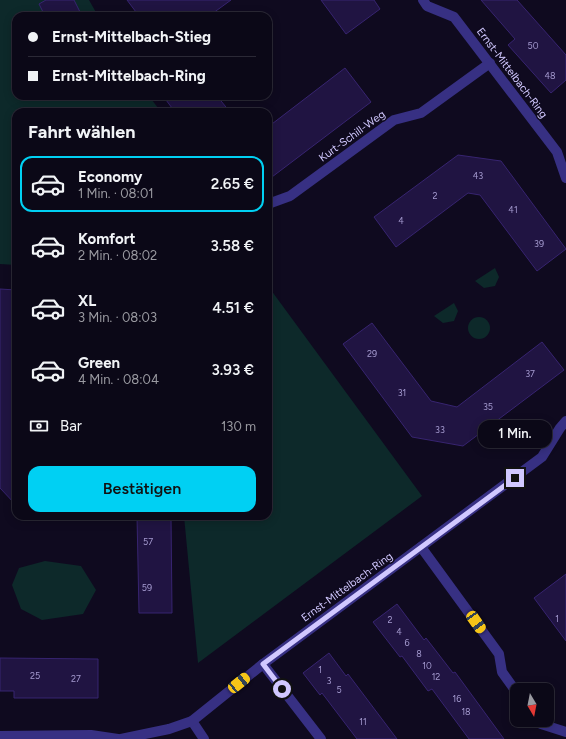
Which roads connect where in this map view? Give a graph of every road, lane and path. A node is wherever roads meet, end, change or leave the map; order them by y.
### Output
1 (423, 0) edge
2 (490, 63) junction
3 (566, 178) edge
4 (272, 203) edge
5 (566, 421) edge
6 (421, 547) junction
7 (263, 664) junction
8 (510, 683) edge
9 (192, 721) junction
10 (550, 727) edge
11 (566, 732) edge
12 (0, 736) edge
13 (119, 739) edge
14 (204, 739) edge
15 (321, 739) edge

1 - 2 street, Ernst-Mittelbach-Ring
2 - 3 street, Ernst-Mittelbach-Ring
2 - 4 street, Kurt-Schill-Weg
5 - 6 street, Ernst-Mittelbach-Ring
6 - 7 street, Ernst-Mittelbach-Ring
6 - 8 street
7 - 9 street, Ernst-Mittelbach-Ring
7 - 15 street
9 - 13 street, Ernst-Mittelbach-Ring
9 - 14 street
10 - 11 street
12 - 13 street, Ernst-Mittelbach-Ring

